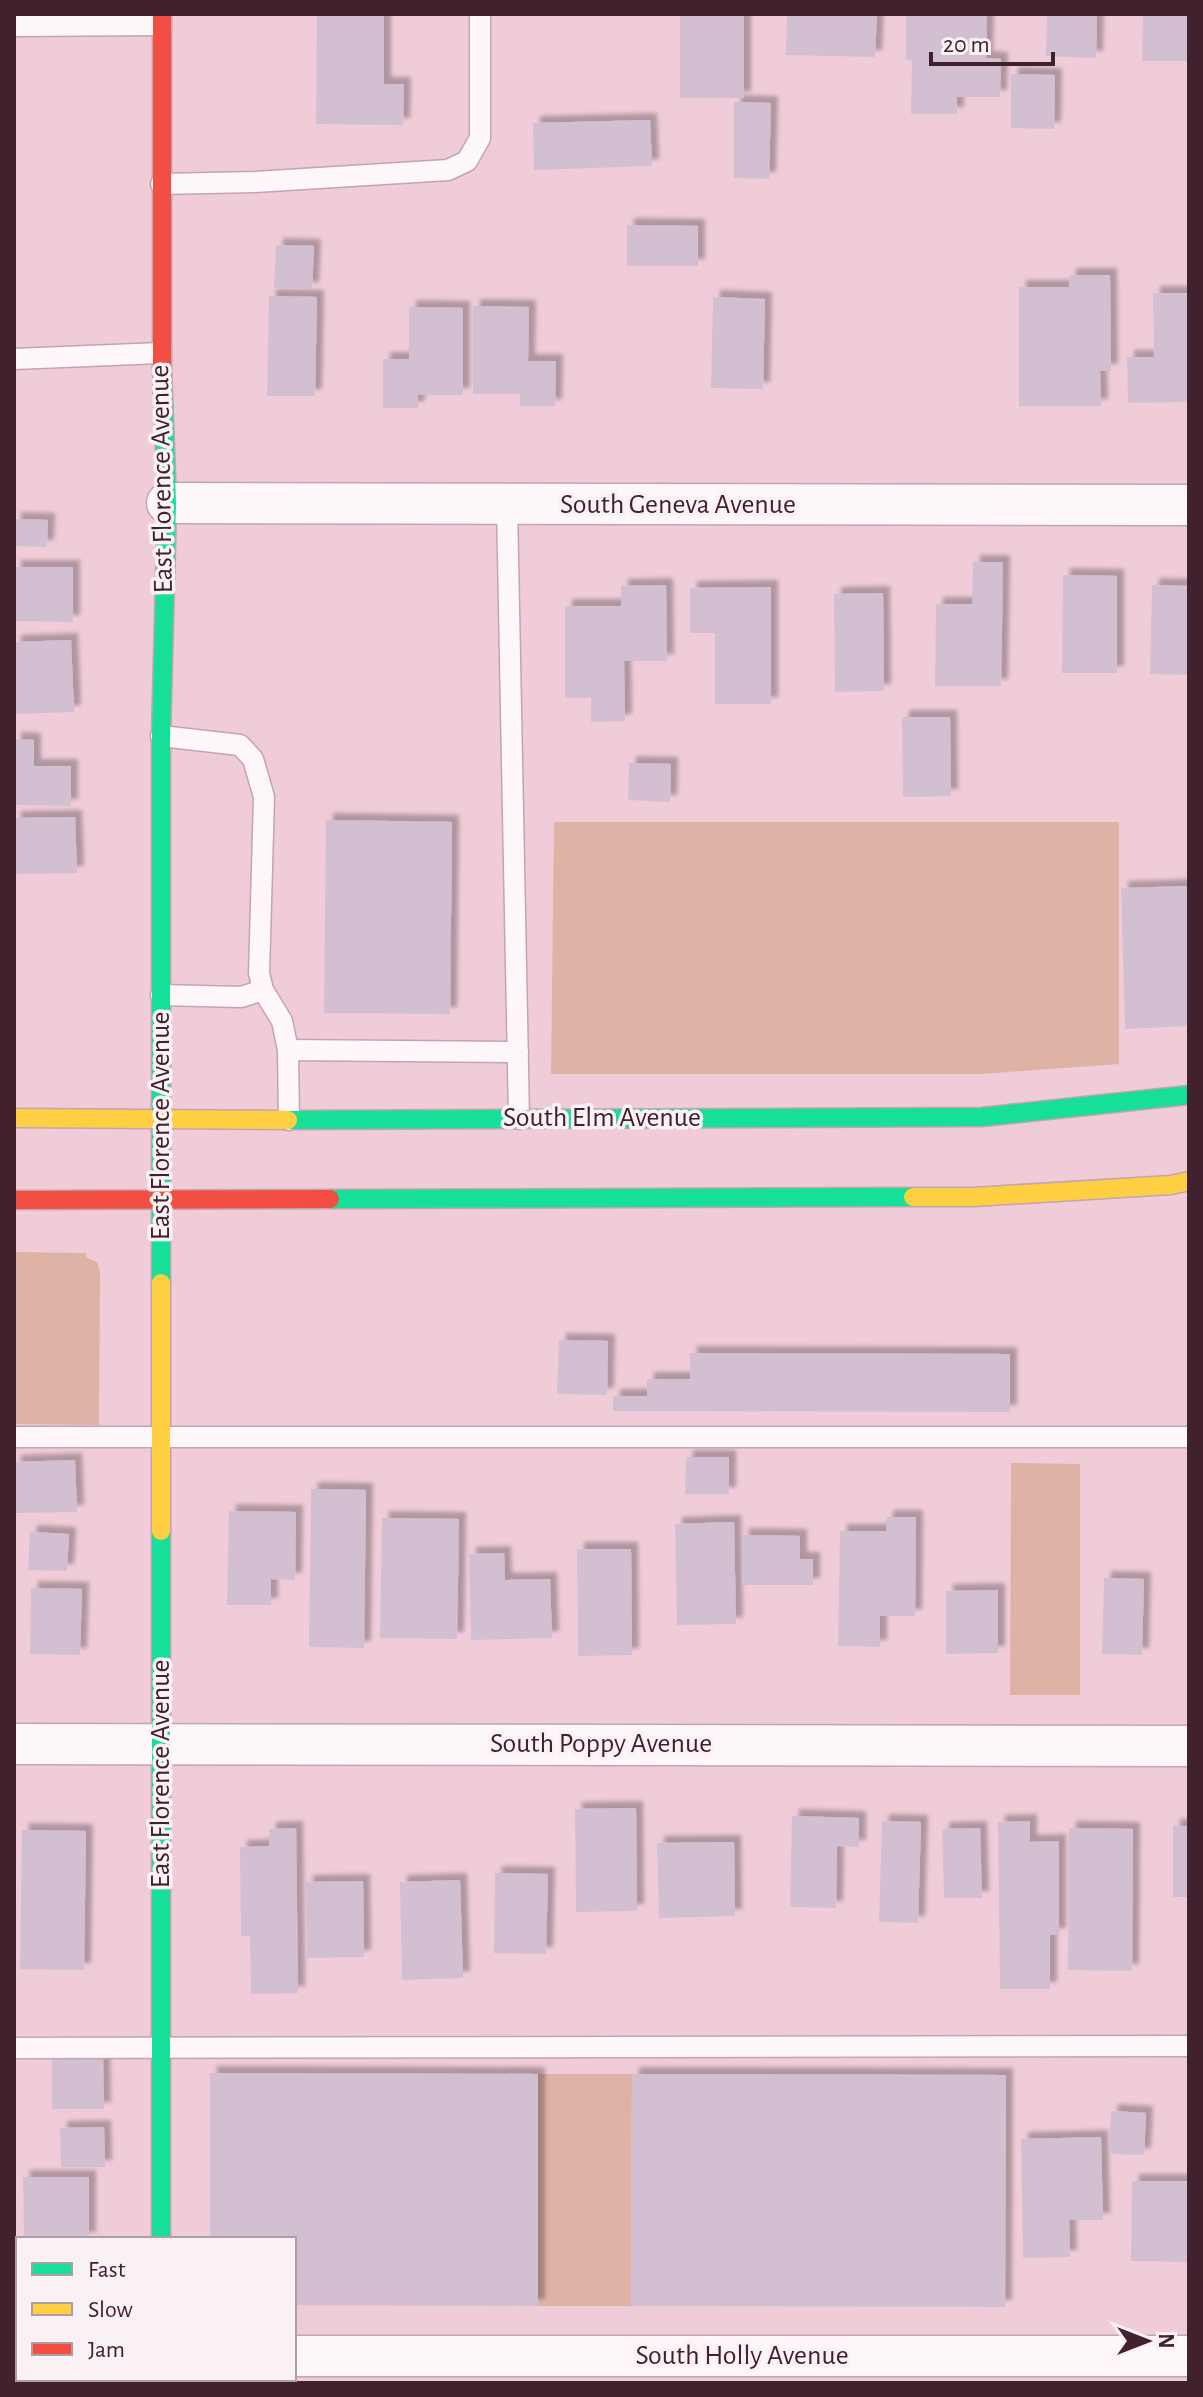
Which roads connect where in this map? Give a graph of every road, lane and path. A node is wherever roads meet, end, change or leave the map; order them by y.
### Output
1 (480, 14) edge
2 (162, 20) edge
3 (14, 26) edge
4 (161, 184) junction
5 (161, 353) junction
6 (14, 359) edge
7 (167, 503) junction
8 (507, 505) junction
9 (1189, 505) edge
10 (161, 736) junction
11 (263, 990) junction
12 (161, 995) junction
13 (288, 1050) junction
14 (518, 1052) junction
15 (1189, 1095) edge
16 (14, 1118) edge
17 (519, 1119) junction
18 (161, 1120) junction
19 (289, 1120) junction
20 (1189, 1181) edge
21 (14, 1200) edge
22 (161, 1201) junction
23 (14, 1437) edge
24 (161, 1437) junction
25 (1189, 1437) edge
26 (161, 1743) junction
27 (14, 1744) edge
28 (1189, 1746) edge
29 (1189, 2046) edge
30 (14, 2048) edge
31 (161, 2049) junction
32 (161, 2237) edge
33 (296, 2356) edge
34 (1189, 2356) edge

1 - 4 lane
2 - 3 lane
2 - 4 main road, East Florence Avenue
4 - 5 main road, East Florence Avenue
5 - 6 lane
5 - 7 main road, East Florence Avenue
7 - 8 street, South Geneva Avenue
7 - 10 main road, East Florence Avenue
8 - 9 street, South Geneva Avenue
8 - 14 lane
10 - 11 lane
10 - 12 main road, East Florence Avenue
11 - 12 lane
11 - 13 lane
12 - 18 main road, East Florence Avenue
13 - 14 lane
13 - 19 lane
14 - 17 lane
15 - 17 main road, South Elm Avenue
16 - 18 main road, South Elm Avenue
17 - 19 main road, South Elm Avenue
18 - 19 main road, South Elm Avenue
18 - 22 main road, East Florence Avenue
20 - 22 main road
21 - 22 main road
22 - 24 main road, East Florence Avenue
23 - 24 lane
24 - 25 lane
24 - 26 main road, East Florence Avenue
26 - 27 street, South Poppy Avenue
26 - 28 street, South Poppy Avenue
26 - 31 main road, East Florence Avenue
29 - 31 lane
30 - 31 lane
31 - 32 main road, East Florence Avenue
33 - 34 street, South Holly Avenue

